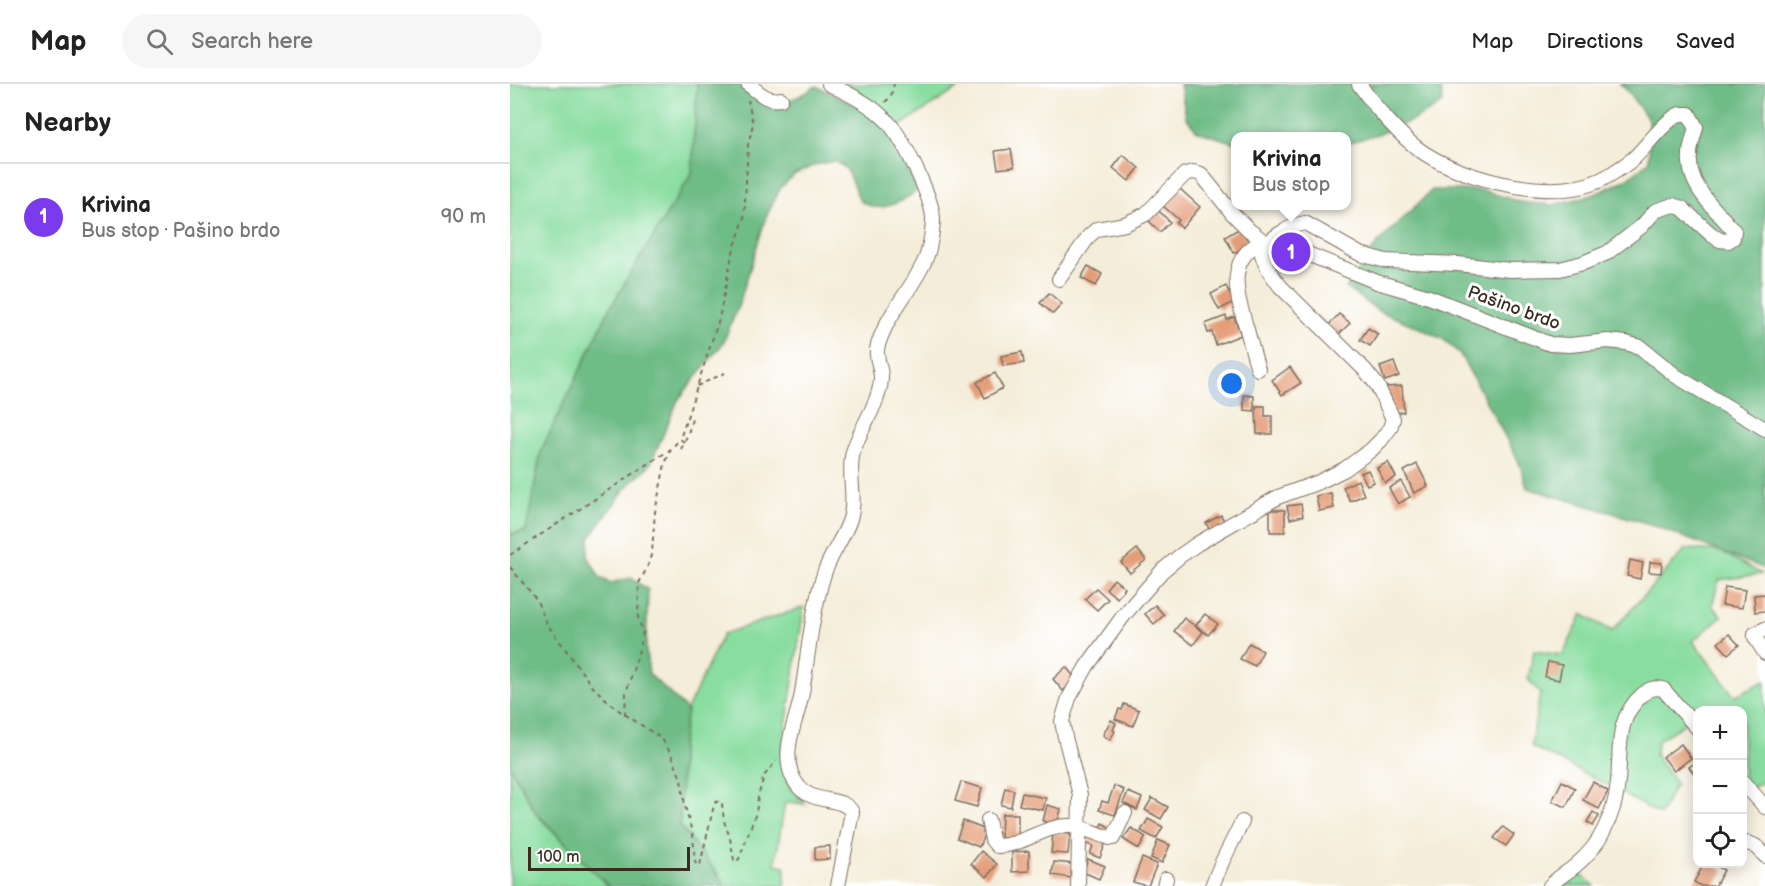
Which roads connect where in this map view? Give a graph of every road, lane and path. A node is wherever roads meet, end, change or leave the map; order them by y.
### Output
1 (829, 84) edge
2 (894, 84) edge
3 (1359, 84) edge
4 (747, 89) edge
5 (781, 99) dead end
6 (877, 112) junction
7 (1268, 241) junction
8 (1059, 279) dead end
9 (1258, 369) dead end
10 (725, 373) dead end
11 (697, 386) junction
12 (692, 419) dead end
13 (1765, 429) edge
14 (680, 438) junction
15 (684, 442) junction
16 (672, 448) junction
17 (681, 449) dead end
18 (510, 555) edge
19 (510, 567) edge
20 (1765, 629) edge
21 (1765, 653) edge
22 (625, 715) junction
23 (1693, 723) edge
24 (789, 755) junction
25 (1747, 786) edge
26 (1765, 807) edge
27 (1125, 813) dead end
28 (988, 820) dead end
29 (1242, 822) dead end
30 (1079, 827) junction
31 (1747, 843) edge
32 (1765, 856) edge
33 (838, 886) edge
34 (1078, 886) edge
35 (1212, 886) edge
36 (1550, 886) edge

1 - 6 street
2 - 6 path
3 - 7 street
4 - 5 street
4 - 11 path
6 - 24 street
7 - 8 street, Pašino brdo
7 - 9 street
7 - 13 street, Pašino brdo
7 - 30 street
10 - 11 path
11 - 14 path
12 - 15 path
14 - 15 path
14 - 16 path
15 - 17 path
16 - 18 path
16 - 22 path
19 - 22 path
20 - 21 street
22 - 24 path
23 - 36 street
24 - 33 street
25 - 26 street
27 - 30 street
28 - 30 street
29 - 35 street
30 - 34 street
31 - 32 street

